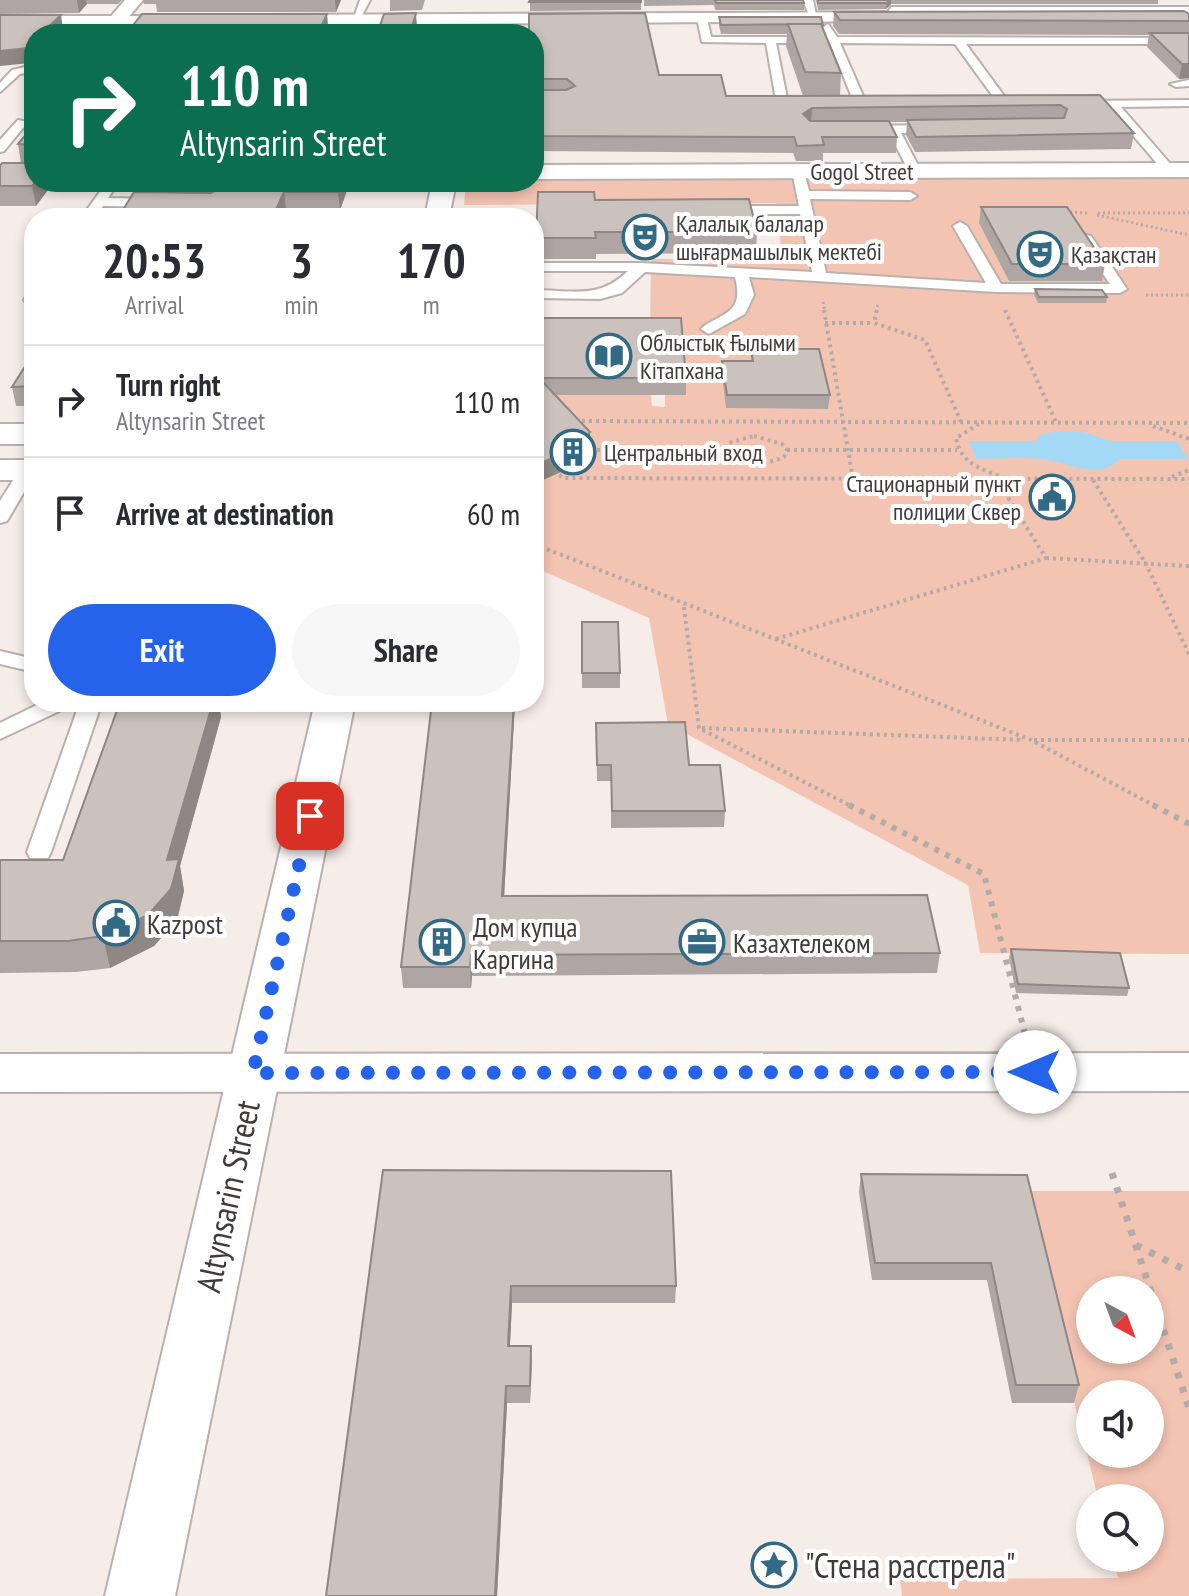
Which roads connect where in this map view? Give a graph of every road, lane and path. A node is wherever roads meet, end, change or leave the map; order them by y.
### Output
1 (134, 0) edge
2 (365, 0) edge
3 (884, 0) edge
4 (1026, 0) edge
5 (1189, 10) edge
6 (815, 12) edge
7 (1038, 13) junction
8 (893, 14) junction
9 (1189, 16) edge
10 (199, 18) edge
11 (468, 18) edge
12 (702, 18) junction
13 (1114, 18) junction
14 (356, 19) junction
15 (251, 20) edge
16 (116, 21) junction
17 (2, 23) edge
18 (24, 24) edge
19 (103, 24) edge
20 (916, 29) edge
21 (770, 40) junction
22 (834, 40) junction
23 (923, 40) junction
24 (958, 40) junction
25 (1129, 40) junction
26 (1189, 41) edge
27 (24, 70) edge
28 (1189, 83) edge
29 (1176, 84) edge
30 (0, 89) edge
31 (1189, 103) edge
32 (988, 104) edge
33 (1004, 104) junction
34 (1020, 104) edge
35 (1066, 104) edge
36 (1112, 104) junction
37 (821, 105) edge
38 (848, 105) edge
39 (861, 105) junction
40 (877, 105) edge
41 (0, 122) edge
42 (953, 128) edge
43 (852, 129) edge
44 (893, 129) junction
45 (0, 148) edge
46 (1179, 170) edge
47 (798, 171) junction
48 (915, 171) junction
49 (544, 172) edge
50 (106, 192) edge
51 (910, 196) dead end
52 (99, 202) junction
53 (170, 203) edge
54 (805, 203) junction
55 (95, 208) edge
56 (700, 210) edge
57 (1189, 213) edge
58 (1089, 214) dead end
59 (960, 226) dead end
60 (1078, 227) edge
61 (544, 267) edge
62 (641, 267) junction
63 (741, 273) junction
64 (820, 277) junction
65 (922, 283) junction
66 (996, 288) junction
67 (544, 294) edge
68 (825, 323) junction
69 (874, 323) junction
70 (709, 329) dead end
71 (566, 421) edge
72 (751, 422) junction
73 (842, 422) junction
74 (961, 422) junction
75 (983, 422) junction
76 (1056, 422) junction
77 (1141, 423) junction
78 (1189, 423) edge
79 (0, 434) edge
80 (24, 434) edge
81 (754, 436) junction
82 (1189, 439) edge
83 (582, 450) edge
84 (724, 450) junction
85 (787, 450) junction
86 (848, 450) junction
87 (957, 450) junction
88 (757, 464) junction
89 (544, 468) edge
90 (21, 470) edge
91 (1189, 470) edge
92 (760, 479) junction
93 (853, 479) junction
94 (996, 479) junction
95 (1010, 479) junction
96 (1092, 479) junction
97 (1167, 479) junction
98 (1189, 479) edge
99 (0, 517) edge
100 (544, 548) edge
101 (1046, 558) junction
102 (1146, 564) junction
103 (1189, 566) edge
104 (684, 607) dead end
105 (774, 639) junction
106 (1189, 654) edge
107 (0, 657) edge
108 (24, 663) edge
109 (40, 712) edge
110 (88, 712) edge
111 (333, 712) edge
112 (699, 728) junction
113 (0, 732) edge
114 (1031, 740) junction
115 (1189, 740) edge
116 (1189, 824) edge
117 (39, 852) dead end
118 (1035, 1072) junction
119 (1189, 1072) edge
120 (0, 1073) edge
121 (253, 1073) junction
122 (1112, 1173) dead end
123 (1135, 1244) junction
124 (1189, 1272) edge
125 (1189, 1408) edge
126 (140, 1596) edge

1 - 16 street
2 - 14 lane
3 - 8 lane
4 - 7 lane
5 - 13 lane
6 - 8 street
6 - 12 street
6 - 22 lane
7 - 8 street
7 - 13 street
9 - 13 street
10 - 16 street
11 - 12 street
11 - 14 street
12 - 21 lane
13 - 25 lane
14 - 15 street
16 - 19 street
17 - 18 street
20 - 23 lane
21 - 22 lane
21 - 37 lane
22 - 23 lane
22 - 39 lane
23 - 24 lane
24 - 25 lane
24 - 33 lane
25 - 26 lane
27 - 30 lane
28 - 29 lane
31 - 36 lane
32 - 33 lane
33 - 34 lane
35 - 36 lane
36 - 46 lane
38 - 39 lane
39 - 40 lane
41 - 45 lane
42 - 44 lane
43 - 44 lane
44 - 48 lane
46 - 48 street, Gogol Street
47 - 48 street, Gogol Street
47 - 49 street, Gogol Street
47 - 54 lane
50 - 52 lane
51 - 54 lane
52 - 53 lane
52 - 55 lane
54 - 56 lane
54 - 64 lane
57 - 58 path
59 - 66 lane
60 - 66 lane
61 - 62 lane
62 - 63 lane
62 - 67 lane
63 - 64 lane
63 - 70 lane
64 - 65 lane
64 - 68 path
65 - 66 lane
65 - 69 path
66 - 76 path
68 - 69 path
68 - 73 path
69 - 74 path
71 - 72 path
72 - 73 path
72 - 81 path
73 - 74 path
73 - 86 path
74 - 75 path
75 - 76 path
75 - 87 path
76 - 77 path
77 - 78 path
77 - 82 path
79 - 80 street
81 - 84 path
81 - 85 path
83 - 84 path
84 - 88 path
85 - 86 path
85 - 88 path
86 - 87 path
86 - 93 path
87 - 95 path
88 - 92 path
89 - 92 path
90 - 99 lane
91 - 97 path
92 - 93 path
93 - 94 path
94 - 95 path
94 - 101 path
95 - 96 path
96 - 97 path
96 - 102 path
97 - 98 path
100 - 105 path
101 - 102 path
101 - 105 path
102 - 103 path
102 - 106 path
104 - 112 path
105 - 114 path
107 - 108 lane
109 - 113 lane
110 - 117 lane
111 - 121 street, Altynsarin Street
112 - 114 path
112 - 118 path
114 - 115 path
114 - 116 path
118 - 119 street
118 - 121 street
120 - 121 street
121 - 126 street, Altynsarin Street
122 - 123 path
123 - 124 path
123 - 125 path

